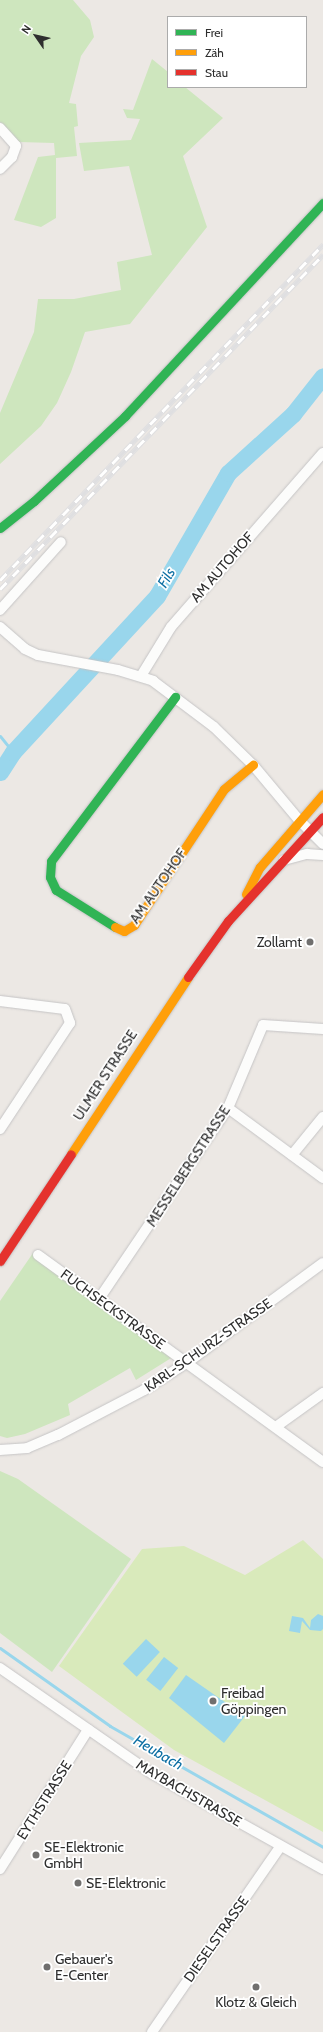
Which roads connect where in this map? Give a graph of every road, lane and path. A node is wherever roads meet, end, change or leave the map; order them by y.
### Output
1 (0, 128) edge
2 (0, 169) edge
3 (323, 203) edge
4 (323, 453) edge
5 (0, 528) edge
6 (61, 542) dead end
7 (0, 610) edge
8 (0, 627) edge
9 (141, 676) junction
10 (175, 697) junction
11 (253, 765) junction
12 (323, 794) edge
13 (323, 817) edge
14 (299, 820) junction
15 (310, 831) junction
16 (323, 844) edge
17 (323, 855) edge
18 (284, 860) junction
19 (239, 908) junction
20 (0, 1001) edge
21 (323, 1029) edge
22 (228, 1108) junction
23 (323, 1118) edge
24 (0, 1129) edge
25 (292, 1155) junction
26 (323, 1178) edge
27 (38, 1255) dead end
28 (0, 1262) edge
29 (323, 1263) edge
30 (99, 1299) junction
31 (188, 1362) junction
32 (323, 1394) edge
33 (278, 1426) junction
34 (0, 1450) edge
35 (323, 1462) edge
36 (0, 1668) edge
37 (88, 1730) junction
38 (281, 1846) junction
39 (0, 1869) edge
40 (323, 1869) edge
41 (152, 2032) edge

1 - 2 street
3 - 5 main road
4 - 9 street, AM AUTOHOF
6 - 7 street
8 - 9 street
9 - 10 street
10 - 11 street
10 - 11 main road, AM AUTOHOF
11 - 14 street
12 - 14 main road, ULMER STRASSE
13 - 15 main road, ULMER STRASSE
14 - 15 street
14 - 19 main road, ULMER STRASSE
15 - 16 street
15 - 18 main road, ULMER STRASSE
17 - 18 street
18 - 19 main road, ULMER STRASSE
19 - 28 main road, ULMER STRASSE
20 - 24 street
21 - 22 street, MESSELBERGSTRASSE
22 - 25 street
22 - 30 street, MESSELBERGSTRASSE
23 - 25 street
25 - 26 street
27 - 30 street, FUCHSECKSTRASSE
29 - 31 street, KARL-SCHURZ-STRASSE
30 - 31 street, FUCHSECKSTRASSE
31 - 33 street, FUCHSECKSTRASSE
31 - 34 street, KARL-SCHURZ-STRASSE
32 - 33 street
33 - 35 street, FUCHSECKSTRASSE
36 - 37 street, MAYBACHSTRASSE
37 - 38 street, MAYBACHSTRASSE
37 - 39 street, EYTHSTRASSE
38 - 40 street, MAYBACHSTRASSE
38 - 41 street, DIESELSTRASSE

